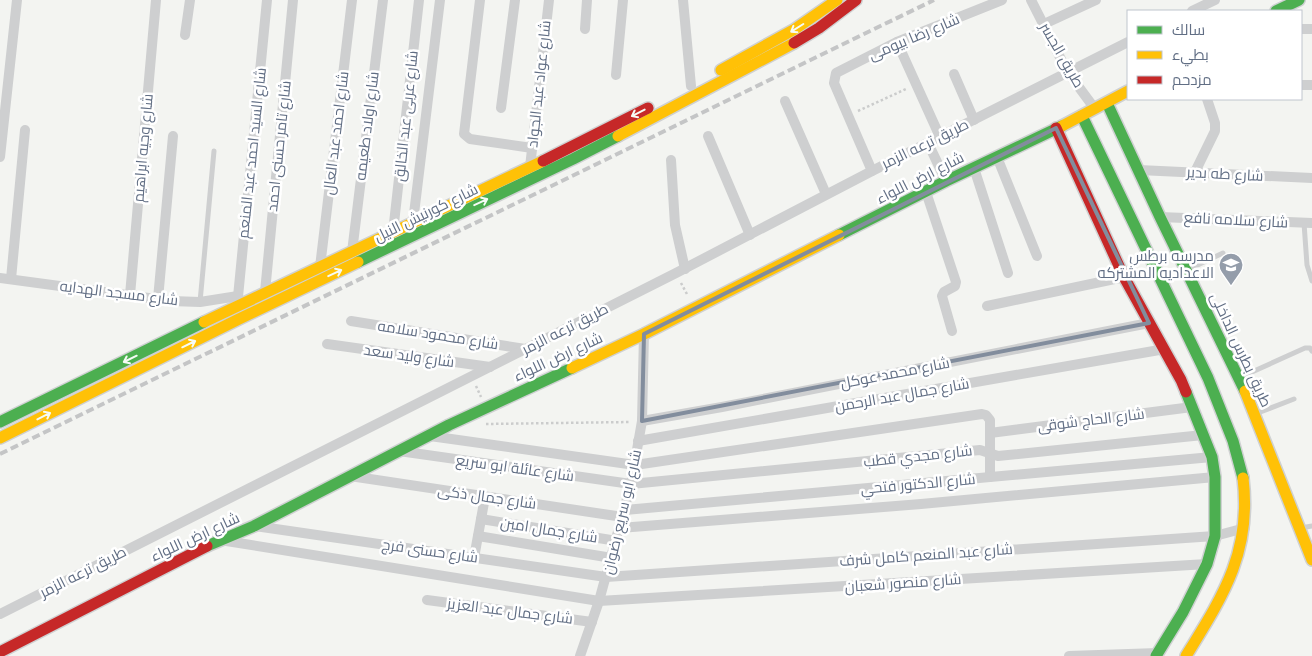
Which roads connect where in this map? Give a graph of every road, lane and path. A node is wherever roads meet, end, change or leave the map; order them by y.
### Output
1 (17, 0) edge
2 (156, 0) edge
3 (190, 0) edge
4 (267, 0) edge
5 (293, 0) edge
6 (352, 0) edge
7 (383, 0) edge
8 (419, 0) edge
9 (440, 0) edge
10 (480, 0) edge
11 (515, 0) edge
12 (549, 0) edge
13 (587, 0) edge
14 (623, 0) edge
15 (683, 0) edge
16 (837, 0) edge
17 (856, 0) edge
18 (1002, 0) edge
19 (1031, 0) edge
20 (1096, 0) edge
21 (1215, 0) edge
22 (1299, 0) edge
23 (1194, 10) edge
24 (1278, 10) edge
25 (1044, 24) junction
26 (585, 29) dead end
27 (186, 35) dead end
28 (897, 42) junction
29 (1127, 42) edge
30 (1067, 71) junction
31 (954, 74) dead end
32 (616, 75) dead end
33 (916, 84) junction
34 (691, 86) junction
35 (1127, 92) edge
36 (1207, 100) edge
37 (785, 101) dead end
38 (1107, 103) junction
39 (501, 108) dead end
40 (1095, 109) junction
41 (848, 116) junction
42 (1082, 116) junction
43 (974, 120) junction
44 (1056, 128) junction
45 (25, 130) dead end
46 (173, 136) dead end
47 (708, 136) dead end
48 (940, 137) junction
49 (928, 143) junction
50 (532, 148) junction
51 (214, 151) dead end
52 (0, 157) edge
53 (997, 157) junction
54 (671, 160) dead end
55 (530, 167) junction
56 (974, 168) junction
57 (872, 170) junction
58 (1139, 170) junction
59 (1195, 172) junction
60 (1312, 178) edge
61 (946, 182) junction
62 (926, 192) junction
63 (826, 194) junction
64 (1160, 217) junction
65 (413, 222) junction
66 (1308, 223) edge
67 (393, 232) junction
68 (750, 235) junction
69 (352, 252) junction
70 (1222, 253) dead end
71 (1037, 256) dead end
72 (320, 267) junction
73 (1187, 270) junction
74 (681, 271) junction
75 (1008, 273) dead end
76 (1124, 277) junction
77 (5, 278) edge
78 (1312, 280) edge
79 (265, 292) junction
80 (130, 295) junction
81 (158, 299) junction
82 (237, 301) junction
83 (200, 302) junction
84 (987, 306) dead end
85 (694, 309) junction
86 (350, 321) dead end
87 (1149, 323) junction
88 (952, 331) dead end
89 (644, 334) junction
90 (327, 344) dead end
91 (525, 349) junction
92 (1165, 349) junction
93 (1311, 349) edge
94 (490, 367) junction
95 (472, 376) junction
96 (1240, 377) junction
97 (1294, 398) dead end
98 (1192, 407) junction
99 (486, 408) junction
100 (1255, 414) junction
101 (642, 421) junction
102 (0, 422) edge
103 (478, 424) dead end
104 (990, 433) junction
105 (1204, 435) junction
106 (429, 436) junction
107 (0, 438) edge
108 (638, 441) junction
109 (399, 451) junction
110 (989, 452) junction
111 (1212, 457) junction
112 (635, 465) junction
113 (350, 476) junction
114 (990, 477) junction
115 (1216, 477) junction
116 (631, 484) junction
117 (485, 496) junction
118 (624, 514) junction
119 (481, 519) junction
120 (254, 526) junction
121 (1312, 526) edge
122 (620, 528) junction
123 (1245, 528) junction
124 (1306, 535) edge
125 (478, 536) junction
126 (1216, 536) junction
127 (219, 540) junction
128 (616, 541) junction
129 (474, 558) junction
130 (612, 558) junction
131 (1312, 560) edge
132 (1207, 564) junction
133 (606, 577) junction
134 (427, 600) dead end
135 (599, 601) junction
136 (0, 614) edge
137 (1196, 615) junction
138 (592, 622) junction
139 (0, 652) edge
140 (1157, 654) edge
141 (580, 656) edge
142 (1070, 656) edge
143 (1186, 656) edge

1 - 52 street
2 - 80 street, شارع وجيه ابراهيم
3 - 27 street
4 - 82 street, شارع السيد احمد عبد المنعم
5 - 79 street, شارع تامر حسنى احمد
6 - 72 street, شارع احمد عبد العال
7 - 69 street, شارع اولاد طعيمه
8 - 67 street, شارع عربى عبد الخالق
9 - 65 street
10 - 50 street
11 - 39 street
12 - 50 street, شارع عواد عبد الجواد
13 - 26 street
14 - 32 street
15 - 34 street
16 -> 34 street, شارع كورنيش النيل
107 -> 17 street, شارع كورنيش النيل
18 - 28 street, شارع رضا بيومى
19 - 25 street, طريق الجسر
20 - 25 street
21 - 23 street
22 - 24 street
25 - 30 street, طريق الجسر
28 - 33 street
28 - 41 street, شارع رضا بيومى
29 - 30 street, طريق ترعه الزمر
30 - 40 street, طريق الجسر
30 - 43 street, طريق ترعه الزمر
31 - 43 street
33 - 41 path
33 - 48 street
34 -> 55 street, شارع كورنيش النيل
35 - 38 street, شارع ارض اللواء
36 - 59 street
37 - 63 street
38 - 40 street, شارع ارض اللواء
38 - 58 street, طريق بطرس الداخلى
40 - 42 street, شارع ارض اللواء
41 - 57 street
42 - 44 street, شارع ارض اللواء
42 - 123 street
43 - 48 street, طريق ترعه الزمر
44 - 53 street, شارع ارض اللواء
44 - 76 street
45 - 77 street
46 - 81 street
47 - 68 street
48 - 49 street, طريق ترعه الزمر
49 - 57 street, طريق ترعه الزمر
49 - 61 street
50 - 55 street, شارع عواد عبد الجواد
51 - 83 lane
53 - 56 street, شارع ارض اللواء
53 - 71 street
54 - 74 street
55 - 65 street, شارع كورنيش النيل
56 - 61 street, شارع ارض اللواء
56 - 75 street
57 - 63 street, طريق ترعه الزمر
58 - 59 street, شارع طه بدير
58 - 64 street, طريق بطرس الداخلى
59 - 60 street, شارع طه بدير
61 - 62 street, شارع ارض اللواء
62 - 85 street, شارع ارض اللواء
62 - 88 street
63 - 68 street, طريق ترعه الزمر
64 - 66 street, شارع سلامه نافع
64 - 73 street, طريق بطرس الداخلى
65 - 67 street, شارع كورنيش النيل
66 - 78 lane
67 - 69 street, شارع كورنيش النيل
68 - 74 street, طريق ترعه الزمر
69 - 72 street, شارع كورنيش النيل
70 - 73 lane
72 - 79 street, شارع كورنيش النيل
73 - 96 street, طريق بطرس الداخلى
74 - 85 path
74 - 91 street, طريق ترعه الزمر
76 - 84 street
76 - 87 street
77 - 80 street, شارع مسجد الهدايه
79 - 82 street, شارع كورنيش النيل
80 - 81 street, شارع مسجد الهدايه
81 - 83 street, شارع مسجد الهدايه
82 - 83 street, شارع مسجد الهدايه
82 -> 102 street, شارع كورنيش النيل
85 - 89 street, شارع ارض اللواء
86 - 91 street, شارع محمود سلامه
87 - 92 street
87 - 101 street, شارع محمد عوكل
89 - 99 street, شارع ارض اللواء
89 - 101 street, شارع ابو سريع رضوان
90 - 94 street, شارع وليد سعد
91 - 94 street, طريق ترعه الزمر
92 - 98 street
92 - 108 street, شارع جمال عبد الرحمن
93 - 96 lane
94 - 95 street, طريق ترعه الزمر
95 - 99 path
95 - 136 street, طريق ترعه الزمر
96 - 100 street, طريق بطرس الداخلى
97 - 100 lane
98 - 104 street, شارع الحاج شوقى
98 - 105 street
99 - 106 street, شارع ارض اللواء
100 - 124 street, طريق بطرس الداخلى
101 - 103 path
101 - 108 street, شارع ابو سريع رضوان
104 - 110 street
104 - 112 street
105 - 110 street, شارع مجدي قطب
105 - 111 street
106 - 109 street, شارع ارض اللواء
106 - 112 street
108 - 112 street, شارع ابو سريع رضوان
109 - 113 street, شارع ارض اللواء
109 - 116 street, شارع عائلة ابو سريع
110 - 114 street
110 - 116 street, شارع مجدي قطب
111 - 114 street, شارع الدكتور فتحي
111 - 115 street
112 - 116 street, شارع ابو سريع رضوان
113 - 117 street, شارع جمال ذكى
113 - 120 street, شارع ارض اللواء
114 - 118 street, شارع الدكتور فتحي
115 - 122 street
115 - 126 street
116 - 118 street, شارع ابو سريع رضوان
117 - 118 street, شارع جمال ذكى
117 - 119 street
118 - 122 street, شارع ابو سريع رضوان
119 - 125 street
119 - 128 street, شارع جمال امين
120 - 127 street, شارع ارض اللواء
120 - 129 street, شارع حسنى فرج
121 - 124 lane
122 - 128 street, شارع ابو سريع رضوان
123 - 126 street, شارع عبد المنعم كامل شرف
123 - 137 street
124 - 131 street, طريق بطرس الداخلى
125 - 129 street
125 - 130 street
126 - 132 street
126 - 133 street, شارع عبد المنعم كامل شرف
127 - 135 street, شارع منصور شعبان
127 - 139 street, شارع ارض اللواء
128 - 130 street, شارع ابو سريع رضوان
129 - 133 street, شارع حسنى فرج
130 - 133 street, شارع ابو سريع رضوان
132 - 135 street, شارع منصور شعبان
132 - 137 street
133 - 135 street, شارع ابو سريع رضوان
134 - 138 street, شارع جمال عبد العزيز
135 - 138 street, شارع ابو سريع رضوان
137 - 140 street
137 - 143 street
138 - 141 street, شارع ابو سريع رضوان
140 - 142 street

